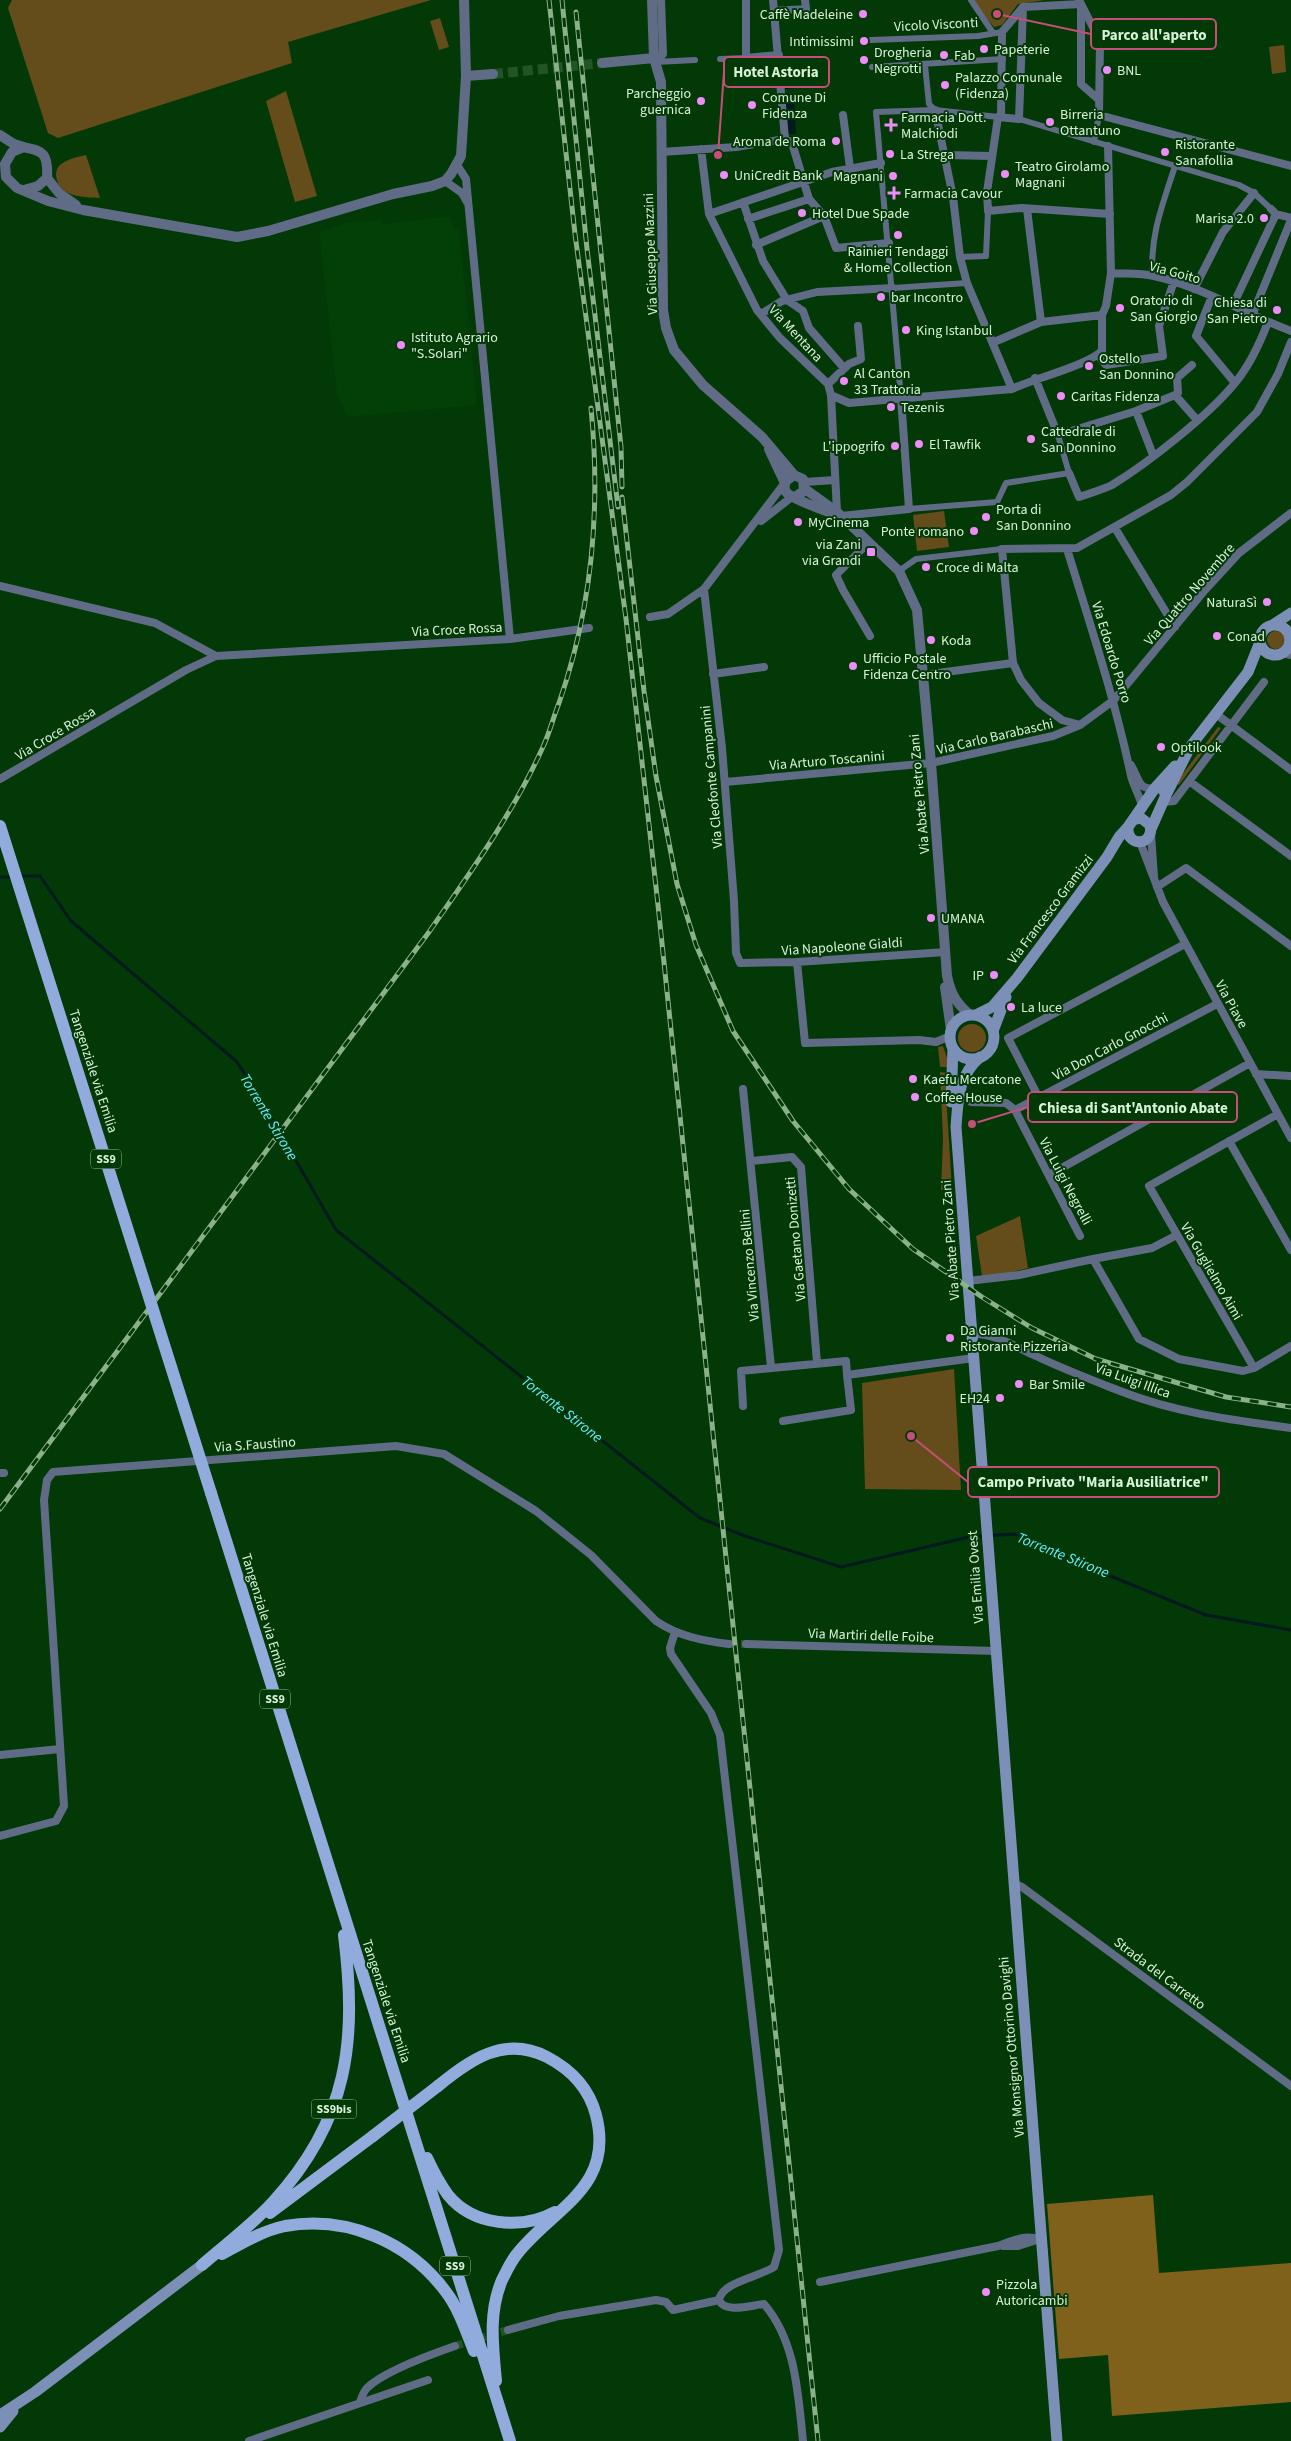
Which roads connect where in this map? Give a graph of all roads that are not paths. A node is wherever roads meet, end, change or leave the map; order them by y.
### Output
1 (464, 0) edge
2 (652, 0) edge
3 (662, 0) edge
4 (746, 0) edge
5 (774, 0) edge
6 (805, 0) edge
7 (971, 0) edge
8 (1080, 2) edge
9 (1023, 7) junction
10 (774, 11) junction
11 (1002, 32) junction
12 (993, 33) junction
13 (871, 40) dead end
14 (779, 55) junction
15 (746, 58) junction
16 (720, 59) dead end
17 (1003, 59) junction
18 (655, 60) junction
19 (695, 60) dead end
20 (602, 63) tunnel mouth
21 (925, 65) junction
22 (872, 67) dead end
23 (493, 74) tunnel mouth
24 (466, 76) junction
25 (1098, 99) junction
26 (934, 110) junction
27 (843, 115) dead end
28 (1100, 115) junction
29 (1000, 117) junction
30 (1019, 119) junction
31 (0, 135) edge
32 (785, 139) junction
33 (1094, 142) junction
34 (24, 146) junction
35 (1108, 146) junction
36 (701, 149) junction
37 (661, 152) junction
38 (0, 153) edge
39 (946, 155) junction
40 (991, 156) junction
41 (880, 163) junction
42 (5, 164) junction
43 (457, 165) junction
44 (1175, 166) junction
45 (1291, 166) edge
46 (850, 168) junction
47 (47, 178) junction
48 (445, 180) junction
49 (803, 181) junction
50 (24, 190) junction
51 (1254, 193) junction
52 (809, 199) junction
53 (743, 202) junction
54 (468, 204) junction
55 (1027, 209) junction
56 (82, 210) junction
57 (988, 211) junction
58 (1273, 212) junction
59 (709, 214) junction
60 (1110, 214) junction
61 (824, 216) junction
62 (748, 219) junction
63 (1291, 219) edge
64 (889, 244) junction
65 (756, 245) junction
66 (960, 257) junction
67 (1111, 273) junction
68 (1152, 276) junction
69 (1174, 282) junction
70 (967, 283) junction
71 (892, 288) junction
72 (1194, 289) junction
73 (1212, 296) junction
74 (787, 300) junction
75 (1233, 305) junction
76 (1253, 313) junction
77 (761, 314) junction
78 (1102, 315) junction
79 (1041, 322) junction
80 (1268, 322) junction
81 (858, 326) dead end
82 (1291, 331) edge
83 (994, 342) junction
84 (1291, 342) edge
85 (1098, 355) junction
86 (1192, 366) dead end
87 (844, 368) junction
88 (1035, 378) junction
89 (1235, 383) junction
90 (828, 384) junction
91 (1012, 389) junction
92 (832, 395) junction
93 (1175, 395) junction
94 (901, 398) junction
95 (1136, 411) junction
96 (1197, 420) junction
97 (1058, 435) junction
98 (762, 437) junction
99 (1153, 455) junction
100 (1070, 473) junction
101 (794, 475) junction
102 (835, 480) junction
103 (785, 484) junction
104 (805, 485) junction
105 (794, 496) junction
106 (910, 509) junction
107 (1291, 513) edge
108 (839, 514) junction
109 (753, 527) junction
110 (1116, 528) junction
111 (869, 542) junction
112 (1002, 549) junction
113 (1067, 549) junction
114 (899, 571) junction
115 (0, 586) edge
116 (704, 589) junction
117 (1291, 613) edge
118 (650, 617) dead end
119 (1274, 624) junction
120 (1291, 626) edge
121 (1175, 627) junction
122 (589, 628) dead end
123 (870, 636) dead end
124 (510, 638) junction
125 (1291, 638) edge
126 (1260, 642) junction
127 (1291, 642) edge
128 (1284, 654) edge
129 (216, 656) junction
130 (1013, 663) junction
131 (764, 667) dead end
132 (1248, 672) junction
133 (714, 674) junction
134 (923, 674) junction
135 (1264, 682) dead end
136 (1114, 700) junction
137 (1216, 714) junction
138 (1080, 725) junction
139 (1231, 726) junction
140 (1184, 757) junction
141 (932, 763) junction
142 (1130, 764) junction
143 (1291, 770) edge
144 (0, 779) edge
145 (725, 782) junction
146 (1189, 782) junction
147 (1155, 788) junction
148 (1165, 798) junction
149 (1143, 808) junction
150 (1130, 824) junction
151 (0, 826) edge
152 (1151, 832) junction
153 (1137, 842) junction
154 (1291, 856) edge
155 (1107, 857) junction
156 (1156, 883) junction
157 (1185, 944) junction
158 (1291, 946) edge
159 (946, 952) junction
160 (797, 962) junction
161 (740, 963) joint
162 (947, 976) junction
163 (1017, 978) junction
164 (1218, 1004) junction
165 (973, 1015) junction
166 (993, 1031) junction
167 (951, 1033) junction
168 (954, 1048) junction
169 (980, 1057) junction
170 (1250, 1063) junction
171 (1256, 1074) junction
172 (1291, 1076) edge
173 (743, 1089) dead end
174 (1039, 1098) junction
175 (971, 1102) dead end
176 (1015, 1110) junction
177 (1278, 1114) junction
178 (956, 1127) junction
179 (1291, 1138) edge
180 (1229, 1141) junction
181 (752, 1160) junction
182 (1049, 1175) junction
183 (1177, 1235) junction
184 (1080, 1236) dead end
185 (1291, 1250) edge
186 (1093, 1259) junction
187 (968, 1281) junction
188 (972, 1334) junction
189 (1291, 1346) edge
190 (974, 1358) junction
191 (817, 1363) junction
192 (771, 1367) junction
193 (1254, 1368) junction
194 (847, 1374) junction
195 (743, 1406) dead end
196 (783, 1421) dead end
197 (1291, 1428) edge
198 (985, 1500) joint
199 (675, 1632) junction
200 (729, 1644) tunnel mouth
201 (746, 1644) tunnel mouth
202 (996, 1651) junction
203 (60, 1749) junction
204 (0, 1755) edge
205 (0, 1836) edge
206 (1013, 1883) junction
207 (340, 1905) junction
208 (1291, 2086) edge
209 (411, 2129) junction
210 (568, 2205) junction
211 (1040, 2239) junction
212 (202, 2265) junction
213 (820, 2282) dead end
214 (719, 2300) junction
215 (508, 2330) tunnel mouth
216 (455, 2346) tunnel mouth
217 (428, 2380) dead end
218 (22, 2400) junction
219 (360, 2402) junction
220 (498, 2403) junction
221 (0, 2415) edge
222 (0, 2427) edge
223 (249, 2441) edge
224 (510, 2441) edge
225 (803, 2441) edge
226 (1057, 2441) edge

1 - 24 street
2 - 18 street, Via Giuseppe Mazzini
3 - 18 street
4 - 15 street
5 - 10 street
6 - 10 street
7 - 12 street
8 - 9 street
8 - 25 street
8 - 25 street
9 - 11 street
9 - 30 street
10 - 14 street
11 - 12 street, Vicolo Visconti
11 - 17 street
12 - 13 street, Vicolo Visconti
14 - 15 street
14 - 32 street
15 - 16 street
17 - 21 street
17 - 29 street
18 - 19 street
18 - 20 street
18 - 37 street, Via Giuseppe Mazzini
21 - 22 street
21 - 26 street
23 - 24 street
24 - 43 street
25 - 28 street
26 - 29 street
26 - 39 street
26 - 41 street
27 - 46 street
28 - 33 street
28 - 45 street
29 - 30 street
29 - 40 street
30 - 33 street
31 - 34 street
32 - 36 street
32 - 49 street
33 - 35 street
34 - 42 street
34 - 47 street
35 - 44 street
35 - 60 street
36 - 37 street
36 - 59 street, Via Mentana
37 - 98 street, Via Giuseppe Mazzini
38 - 42 street
39 - 40 street
39 - 66 street
40 - 57 street
41 - 46 street
41 - 64 street
42 - 50 street
43 - 48 street
43 - 54 street, Via Croce Rossa
44 - 51 street
44 - 68 street
46 - 49 street
47 - 50 street
47 - 56 street
48 - 54 street
48 - 56 street
49 - 52 street
49 - 53 street
50 - 56 street
51 - 58 street
51 - 72 street
52 - 61 street
52 - 62 street
53 - 59 street
53 - 62 street
54 - 124 street, Via Croce Rossa
55 - 57 street
55 - 60 street
55 - 79 street
57 - 66 street
58 - 63 street
58 - 75 street
59 - 77 street, Via Mentana
60 - 67 street
61 - 64 street
61 - 65 street
62 - 65 street
63 - 76 street
64 - 71 street
65 - 74 street
66 - 70 street
67 - 68 street, Via Goito
67 - 78 street
68 - 69 street, Via Goito
69 - 72 street, Via Goito
69 - 85 street
70 - 71 street
70 - 83 street
71 - 74 street
71 - 94 street
72 - 73 street, Via Goito
73 - 75 street, Via Goito
73 - 89 street
74 - 77 street
74 - 87 street
75 - 76 street, Via Goito
76 - 80 street, Via Goito
77 - 90 street, Via Mentana
78 - 79 street
78 - 85 street
79 - 83 street
80 - 82 street, Via Goito
80 - 89 street
81 - 87 street
83 - 91 street
84 - 110 street
85 - 88 street
86 - 93 street
87 - 90 street
88 - 91 street
88 - 97 street
89 - 96 street
90 - 92 street, Via Mentana
91 - 94 street
92 - 94 street
92 - 102 street, Via Mentana
93 - 95 street
93 - 96 street
94 - 106 street
95 - 97 street
95 - 99 street
96 - 99 street
97 - 100 street
98 - 101 street
98 - 103 street
99 - 100 street
100 - 106 street
101 - 103 street
101 - 104 street
102 - 104 street
102 - 108 street, Via Mentana
103 - 105 street
103 - 109 street
104 - 105 street
104 - 108 street
105 - 108 street
105 - 109 street
106 - 108 street
107 - 121 street, Via Quattro Novembre
108 - 111 street
109 - 116 street
110 - 113 street
110 - 121 street
111 - 114 street
111 - 123 street
112 - 113 street
112 - 114 street
112 - 130 street
113 - 136 street, Via Edoardo Porro
114 - 134 street, Via Abate Pietro Zani
115 - 129 street
116 - 118 street
116 - 133 street, Via Cleofonte Campanini
117 - 119 main road, Via Francesco Gramizzi
119 - 125 main road
119 - 126 main road, Via Francesco Gramizzi
120 - 125 main road, Via Francesco Gramizzi
121 - 136 street, Via Quattro Novembre
122 - 124 street
124 - 129 street, Via Croce Rossa
125 - 127 main road, Via Francesco Gramizzi
126 - 128 main road
126 - 132 main road, Via Francesco Gramizzi
127 - 128 main road, Via Francesco Gramizzi
128 - 132 main road, Via Francesco Gramizzi
129 - 144 street, Via Croce Rossa
130 - 134 street
130 - 138 street
131 - 133 street
132 - 137 main road, Via Francesco Gramizzi
133 - 145 street, Via Cleofonte Campanini
134 - 141 street, Via Abate Pietro Zani
135 - 139 street
136 - 138 street, Via Carlo Barabaschi
136 - 142 street, Via Edoardo Porro
137 - 139 street
137 - 140 main road, Via Francesco Gramizzi
138 - 141 street, Via Carlo Barabaschi
139 - 143 street
139 - 146 street
140 - 147 main road, Via Francesco Gramizzi
140 - 148 main road, Via Francesco Gramizzi
141 - 145 street, Via Arturo Toscanini
141 - 159 street, Via Abate Pietro Zani
142 - 147 street, Via Edoardo Porro
142 - 149 street, Via Edoardo Porro
145 - 161 street, Via Cleofonte Campanini
146 - 148 street
146 - 154 street
147 - 148 main road
147 - 149 main road, Via Francesco Gramizzi
148 - 152 main road, Via Francesco Gramizzi
149 - 150 main road, Via Francesco Gramizzi
150 - 152 main road
150 - 153 main road
150 - 155 main road, Via Francesco Gramizzi
151 - 207 main road, Tangenziale via Emilia / SS9, bridge
152 - 153 main road, Via Francesco Gramizzi
152 - 156 street, Via Piave
153 - 155 main road, Via Francesco Gramizzi
153 - 156 street, Via Piave
155 - 163 main road, Via Francesco Gramizzi
156 - 157 street, Via Piave
156 - 158 street
157 - 164 street, Via Piave
157 - 174 street
159 - 160 street, Via Napoleone Gialdi
159 - 162 street, Via Abate Pietro Zani
160 - 161 street, Via Napoleone Gialdi
160 - 167 street
162 - 165 street, Via Abate Pietro Zani
162 - 167 street, Via Abate Pietro Zani
163 - 165 main road, Via Francesco Gramizzi
163 - 166 main road, Via Francesco Gramizzi
164 - 170 street, Via Piave
164 - 174 street, Via Don Carlo Gnocchi
165 - 166 main road
165 - 167 main road, Via Francesco Gramizzi
166 - 169 main road, Via Francesco Gramizzi
167 - 168 main road
168 - 169 main road
168 - 178 main road, Via Abate Pietro Zani
169 - 178 main road, Via Abate Pietro Zani
170 - 171 street, Via Piave
170 - 182 street
171 - 172 street
171 - 177 street, Via Piave
173 - 181 street, Via Vincenzo Bellini
174 - 176 street, Via Don Carlo Gnocchi
175 - 176 street
176 - 182 street, Via Luigi Negrelli
177 - 179 street, Via Piave
177 - 180 street
178 - 187 main road, Via Abate Pietro Zani
180 - 183 street, Via Guglielmo Aimi
180 - 185 street
181 - 191 street, Via Gaetano Donizetti
181 - 192 street, Via Vincenzo Bellini
182 - 184 street, Via Luigi Negrelli
183 - 186 street
183 - 193 street, Via Guglielmo Aimi
186 - 187 street
186 - 193 street
187 - 188 main road, Via Abate Pietro Zani
188 - 190 main road, Via Abate Pietro Zani
188 - 197 street, Via Luigi Illica
189 - 193 street
190 - 194 street
190 - 198 main road, Via Abate Pietro Zani
191 - 192 street
191 - 194 street
192 - 195 street
194 - 196 street
198 - 202 main road, Via Emilia Ovest
199 - 200 street, Via S.Faustino
199 - 203 street, Via S.Faustino
199 - 214 street
201 - 202 street, Via Martiri delle Foibe
202 - 206 main road, Via Monsignor Ottorino Davighi
203 - 204 street
203 - 205 street, Via S.Faustino
206 - 208 street, Strada del Carretto
206 - 211 main road, Via Monsignor Ottorino Davighi
207 - 209 main road, Tangenziale via Emilia / SS9
207 - 212 main road, SS9bis
209 - 210 main road
209 - 220 main road, Tangenziale via Emilia / SS9
210 - 212 main road, bridge
210 - 220 main road
211 - 213 street
211 - 226 main road, Via Monsignor Ottorino Davighi
212 - 218 main road
212 - 220 main road
214 - 215 street
214 - 225 street
216 - 219 street
217 - 219 street
218 - 221 main road
218 - 222 main road
219 - 223 street
220 - 224 main road, Tangenziale via Emilia / SS9

